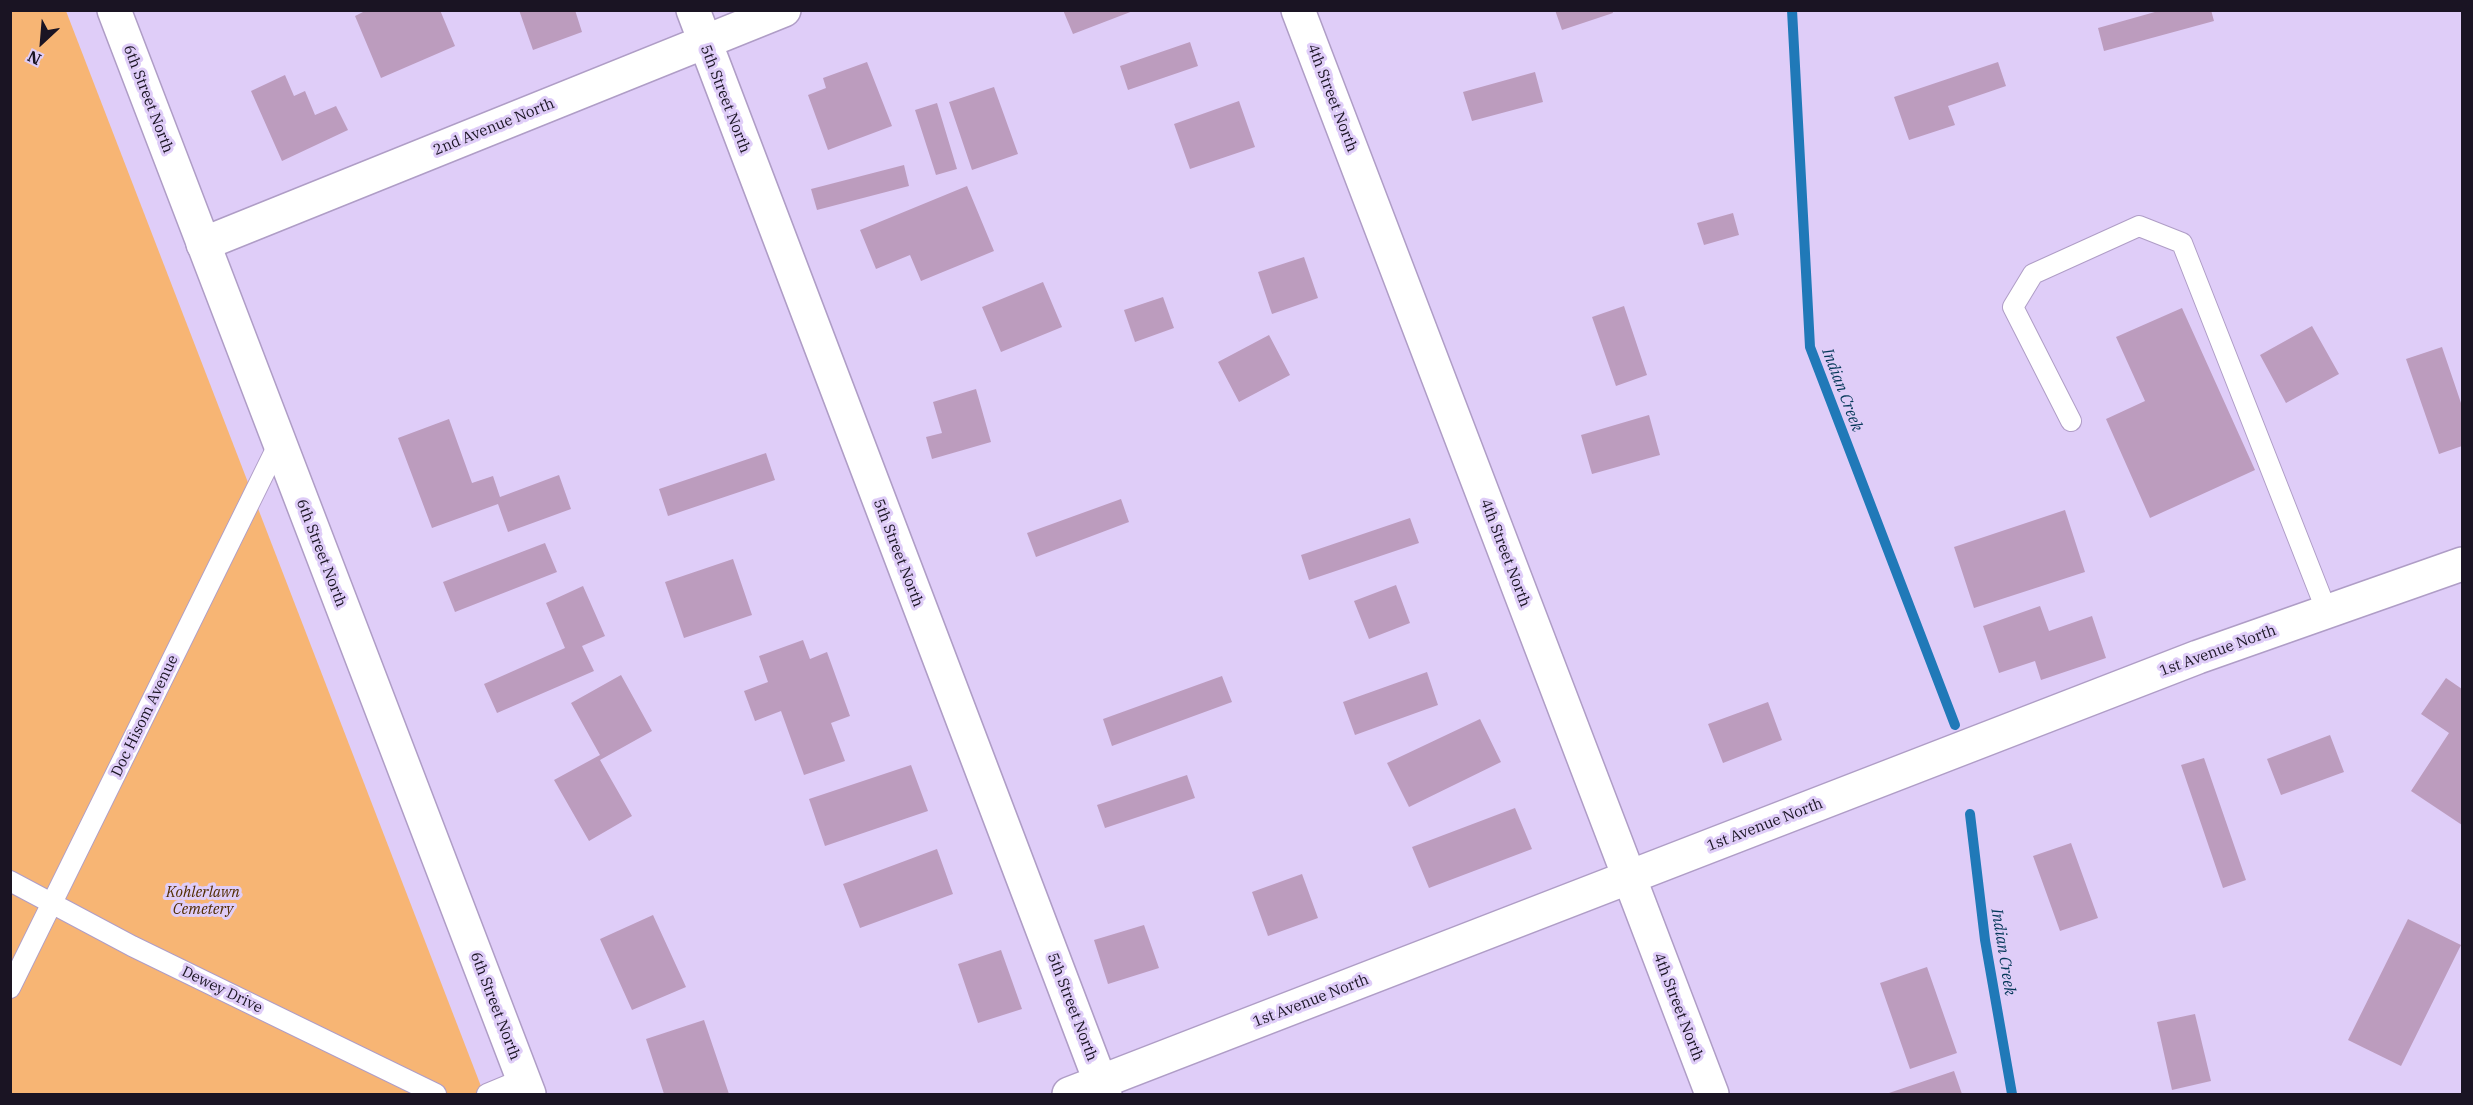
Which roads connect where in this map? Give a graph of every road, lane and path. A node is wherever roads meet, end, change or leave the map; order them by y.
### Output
1 (114, 10) edge
2 (693, 10) edge
3 (784, 10) edge
4 (1298, 10) edge
5 (704, 43) junction
6 (203, 244) junction
7 (2071, 422) dead end
8 (279, 443) junction
9 (2463, 564) edge
10 (2327, 612) junction
11 (1629, 878) junction
12 (10, 881) edge
13 (53, 904) junction
14 (10, 988) edge
15 (526, 1087) edge
16 (1103, 1088) edge
17 (436, 1095) edge
18 (487, 1095) edge
19 (1070, 1095) edge
20 (1712, 1095) edge

1 - 6 street, 6th Street North
2 - 5 street, 5th Street North
3 - 5 street, 2nd Avenue North
4 - 11 street, 4th Street North
5 - 6 street, 2nd Avenue North
5 - 16 street, 5th Street North
6 - 8 street, 6th Street North
7 - 10 lane
8 - 13 lane, Doc Hisom Avenue
8 - 15 street, 6th Street North
9 - 10 street, 1st Avenue North
10 - 11 street, 1st Avenue North
11 - 16 street, 1st Avenue North
11 - 20 street, 4th Street North
12 - 13 lane, Dewey Drive
13 - 14 lane, Doc Hisom Avenue
13 - 17 lane, Dewey Drive
15 - 18 lane
16 - 19 street, 1st Avenue North

